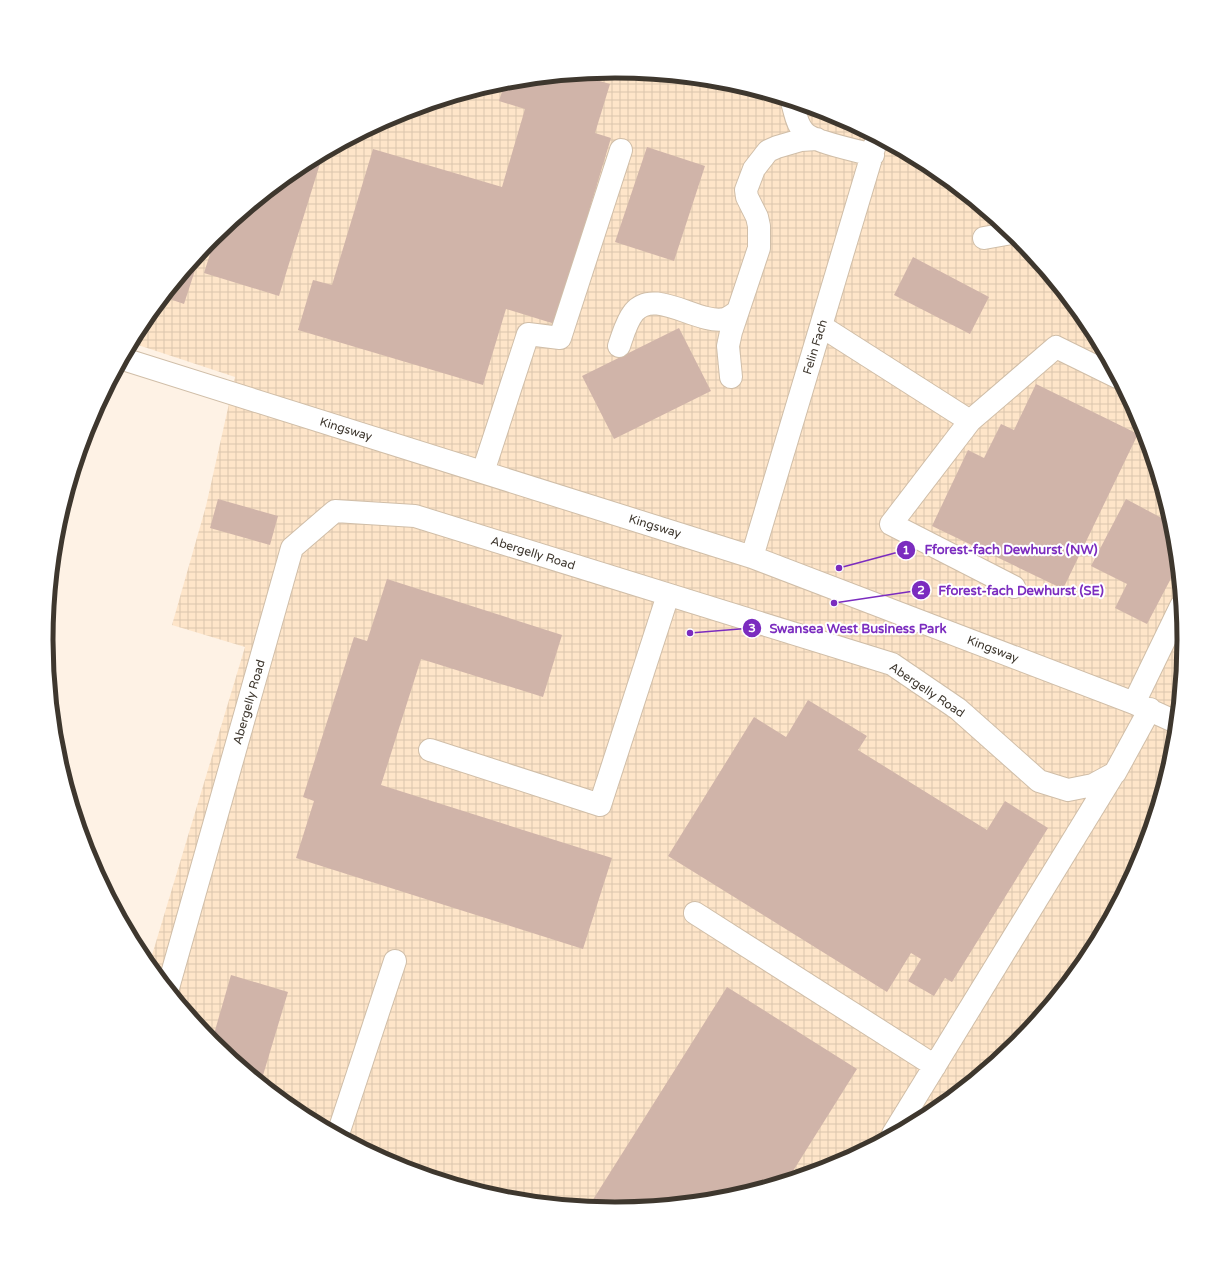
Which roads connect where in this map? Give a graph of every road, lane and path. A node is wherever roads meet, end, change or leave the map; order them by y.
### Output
1 (794, 107) edge
2 (817, 139) junction
3 (875, 147) edge
4 (621, 150) dead end
5 (1004, 235) edge
6 (984, 238) dead end
7 (738, 311) junction
8 (821, 326) junction
9 (619, 346) dead end
10 (128, 359) edge
11 (1110, 373) edge
12 (731, 377) dead end
13 (970, 420) junction
14 (484, 472) junction
15 (752, 556) junction
16 (1014, 587) dead end
17 (668, 595) junction
18 (1176, 618) edge
19 (1142, 706) junction
20 (1171, 720) edge
21 (430, 750) dead end
22 (1115, 773) junction
23 (695, 913) dead end
24 (395, 961) dead end
25 (170, 983) edge
26 (935, 1066) junction
27 (898, 1126) edge
28 (339, 1130) edge

1 - 2 street
2 - 3 street
2 - 7 street
3 - 8 street, Felin Fach
4 - 14 street
5 - 6 street
7 - 9 street
7 - 12 street
8 - 13 street
8 - 15 street, Felin Fach
10 - 14 street, Kingsway
11 - 13 street
13 - 16 street
14 - 15 street, Kingsway
15 - 19 street, Kingsway
17 - 21 street
17 - 22 street, Abergelly Road
17 - 25 street, Abergelly Road
18 - 19 street, Abergelly Road
19 - 20 street, Kingsway
19 - 22 street, Abergelly Road
22 - 26 street
23 - 26 street
24 - 28 street
26 - 27 street

